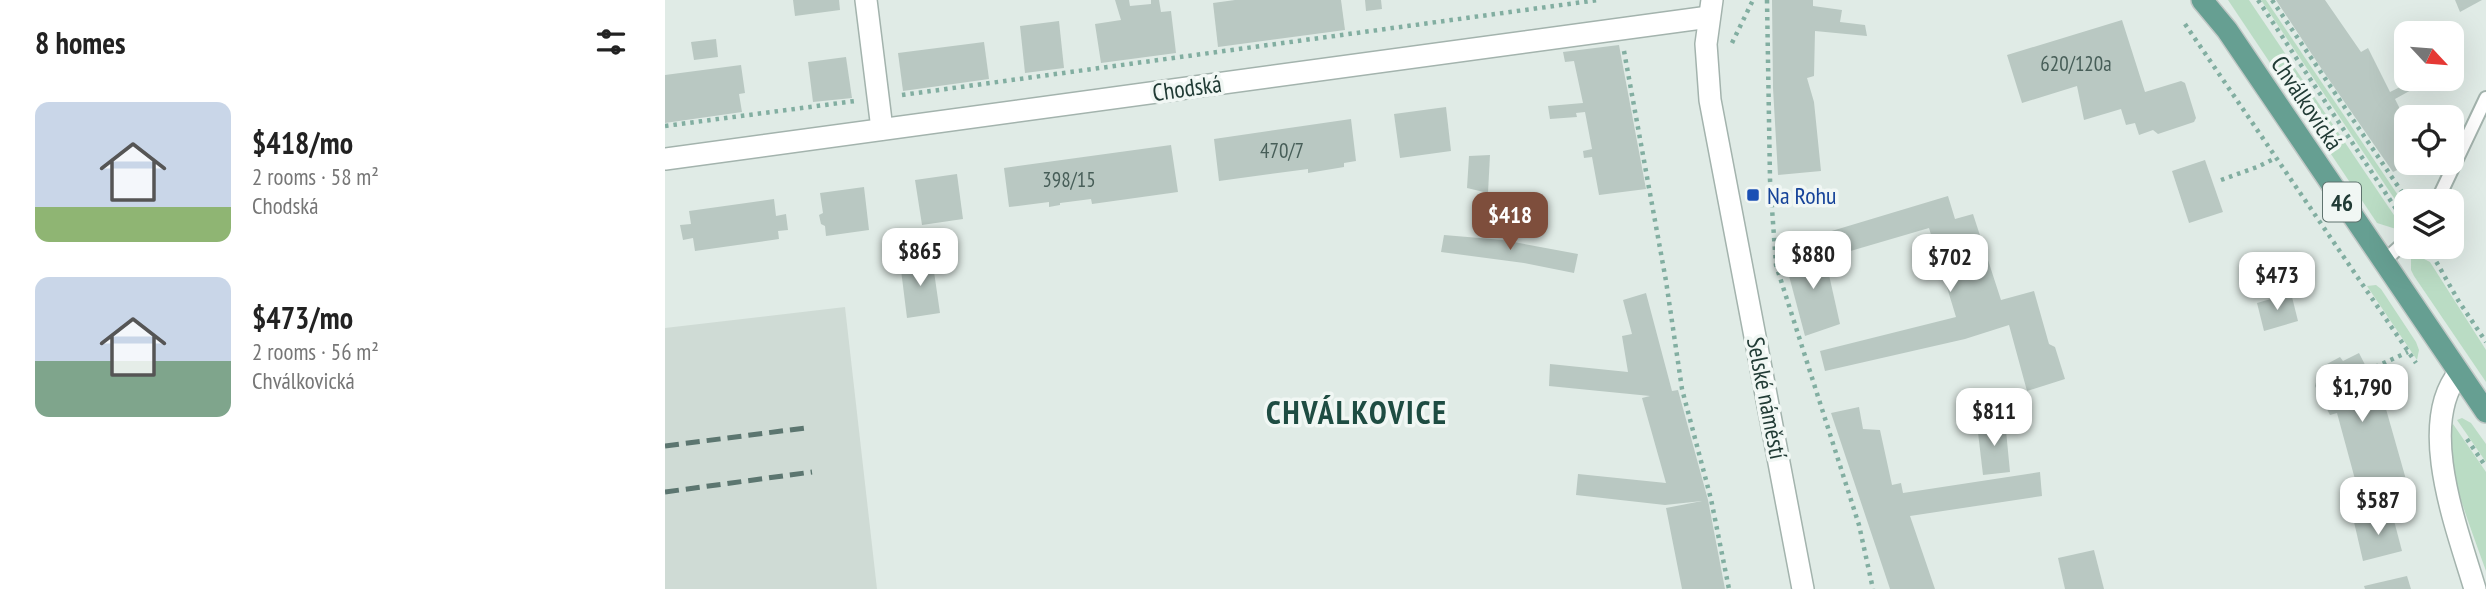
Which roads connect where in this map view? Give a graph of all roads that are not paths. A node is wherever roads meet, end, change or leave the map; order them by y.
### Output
1 (866, 0) edge
2 (2202, 0) edge
3 (2213, 0) edge
4 (1710, 9) edge
5 (2227, 30) junction
6 (2486, 98) edge
7 (882, 129) junction
8 (665, 159) edge
9 (2443, 189) edge
10 (2394, 252) edge
11 (2383, 262) junction
12 (2459, 373) junction
13 (2486, 412) edge
14 (1803, 589) edge
15 (2475, 589) edge

1 - 7 street
2 - 5 main road, Chválkovická
3 - 5 main road, Chválkovická
4 - 7 street, Chodská
4 - 14 street, Selské náměstí
5 - 11 main road, Chválkovická / 46
6 - 9 lane
7 - 8 street, Chodská
10 - 11 lane
11 - 12 main road, Chválkovická / 46
12 - 13 main road, Chválkovická / 46
12 - 15 street

